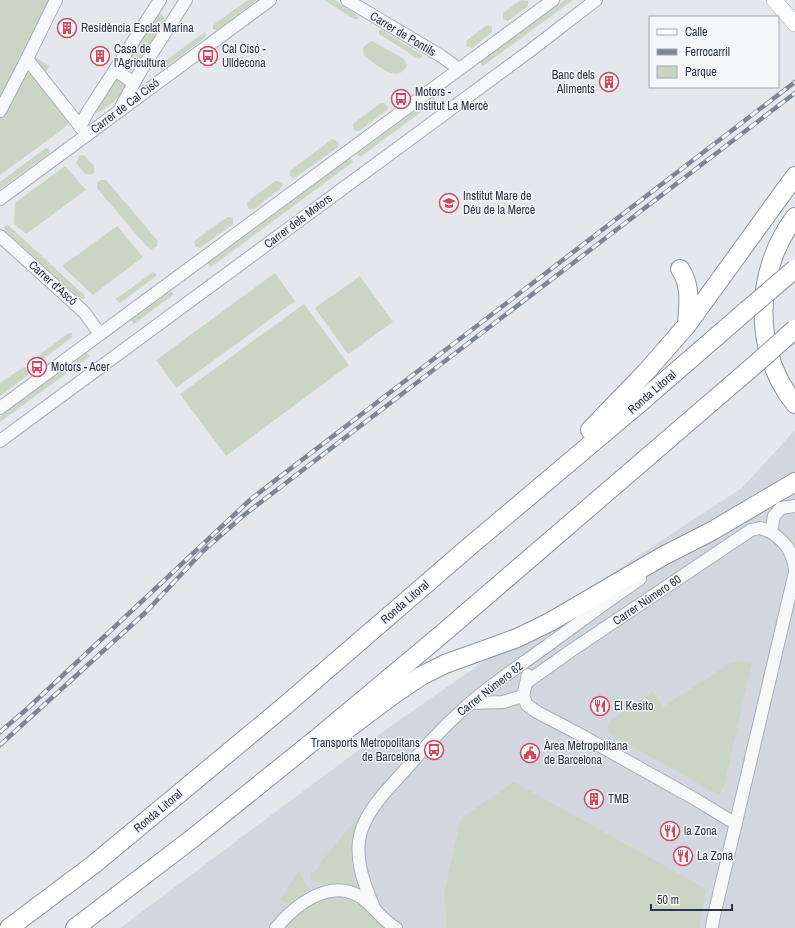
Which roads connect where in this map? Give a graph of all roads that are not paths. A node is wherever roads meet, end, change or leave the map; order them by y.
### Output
1 (56, 0) edge
2 (186, 0) edge
3 (270, 0) edge
4 (348, 0) edge
5 (553, 0) edge
6 (596, 0) edge
7 (774, 0) edge
8 (159, 2) edge
9 (176, 16) junction
10 (795, 24) edge
11 (26, 59) junction
12 (459, 69) junction
13 (115, 70) junction
14 (134, 83) junction
15 (0, 111) edge
16 (118, 112) junction
17 (83, 131) junction
18 (795, 176) edge
19 (0, 199) edge
20 (795, 217) edge
21 (0, 236) edge
22 (680, 269) dead end
23 (795, 269) edge
24 (687, 325) junction
25 (795, 329) edge
26 (100, 334) junction
27 (795, 404) edge
28 (0, 408) edge
29 (0, 441) edge
30 (795, 482) edge
31 (795, 506) edge
32 (712, 531) junction
33 (771, 532) junction
34 (470, 546) junction
35 (795, 568) edge
36 (795, 572) edge
37 (523, 663) junction
38 (527, 682) junction
39 (523, 696) junction
40 (472, 702) junction
41 (736, 824) junction
42 (193, 838) junction
43 (374, 908) junction
44 (712, 927) edge
45 (10, 928) edge
46 (76, 928) edge
47 (276, 928) edge
48 (396, 928) edge

1 - 11 street
2 - 9 street
3 - 16 street, Carrer de Cal Cisó
4 - 12 street, Carrer de Pontils
5 - 12 street
6 - 29 street, Carrer dels Motors
7 - 10 main road
8 - 9 street
8 - 13 street
9 - 14 street
11 - 15 street
11 - 17 street
12 - 26 street
13 - 14 street
13 - 17 street
14 - 16 street
16 - 17 street, Carrer de Cal Cisó
17 - 19 street, Carrer de Cal Cisó
18 - 24 highway
20 - 27 highway
21 - 26 street, Carrer d'Ascó
22 - 24 highway
23 - 34 highway, Ronda Litoral, bridge
24 - 34 highway
25 - 42 highway, bridge
26 - 28 street
30 - 32 highway
31 - 33 street
32 - 37 street, Carrer Número 62
32 - 42 highway
33 - 35 street
33 - 38 street, Carrer Número 60
34 - 45 highway, Ronda Litoral
36 - 41 street
37 - 38 street
37 - 40 street, Carrer Número 62
38 - 39 street
39 - 40 street
39 - 41 street
40 - 43 street, Carrer Número 62
41 - 44 street
42 - 46 highway
43 - 47 street, Carrer Número 62
43 - 48 street, Carrer Número 62

